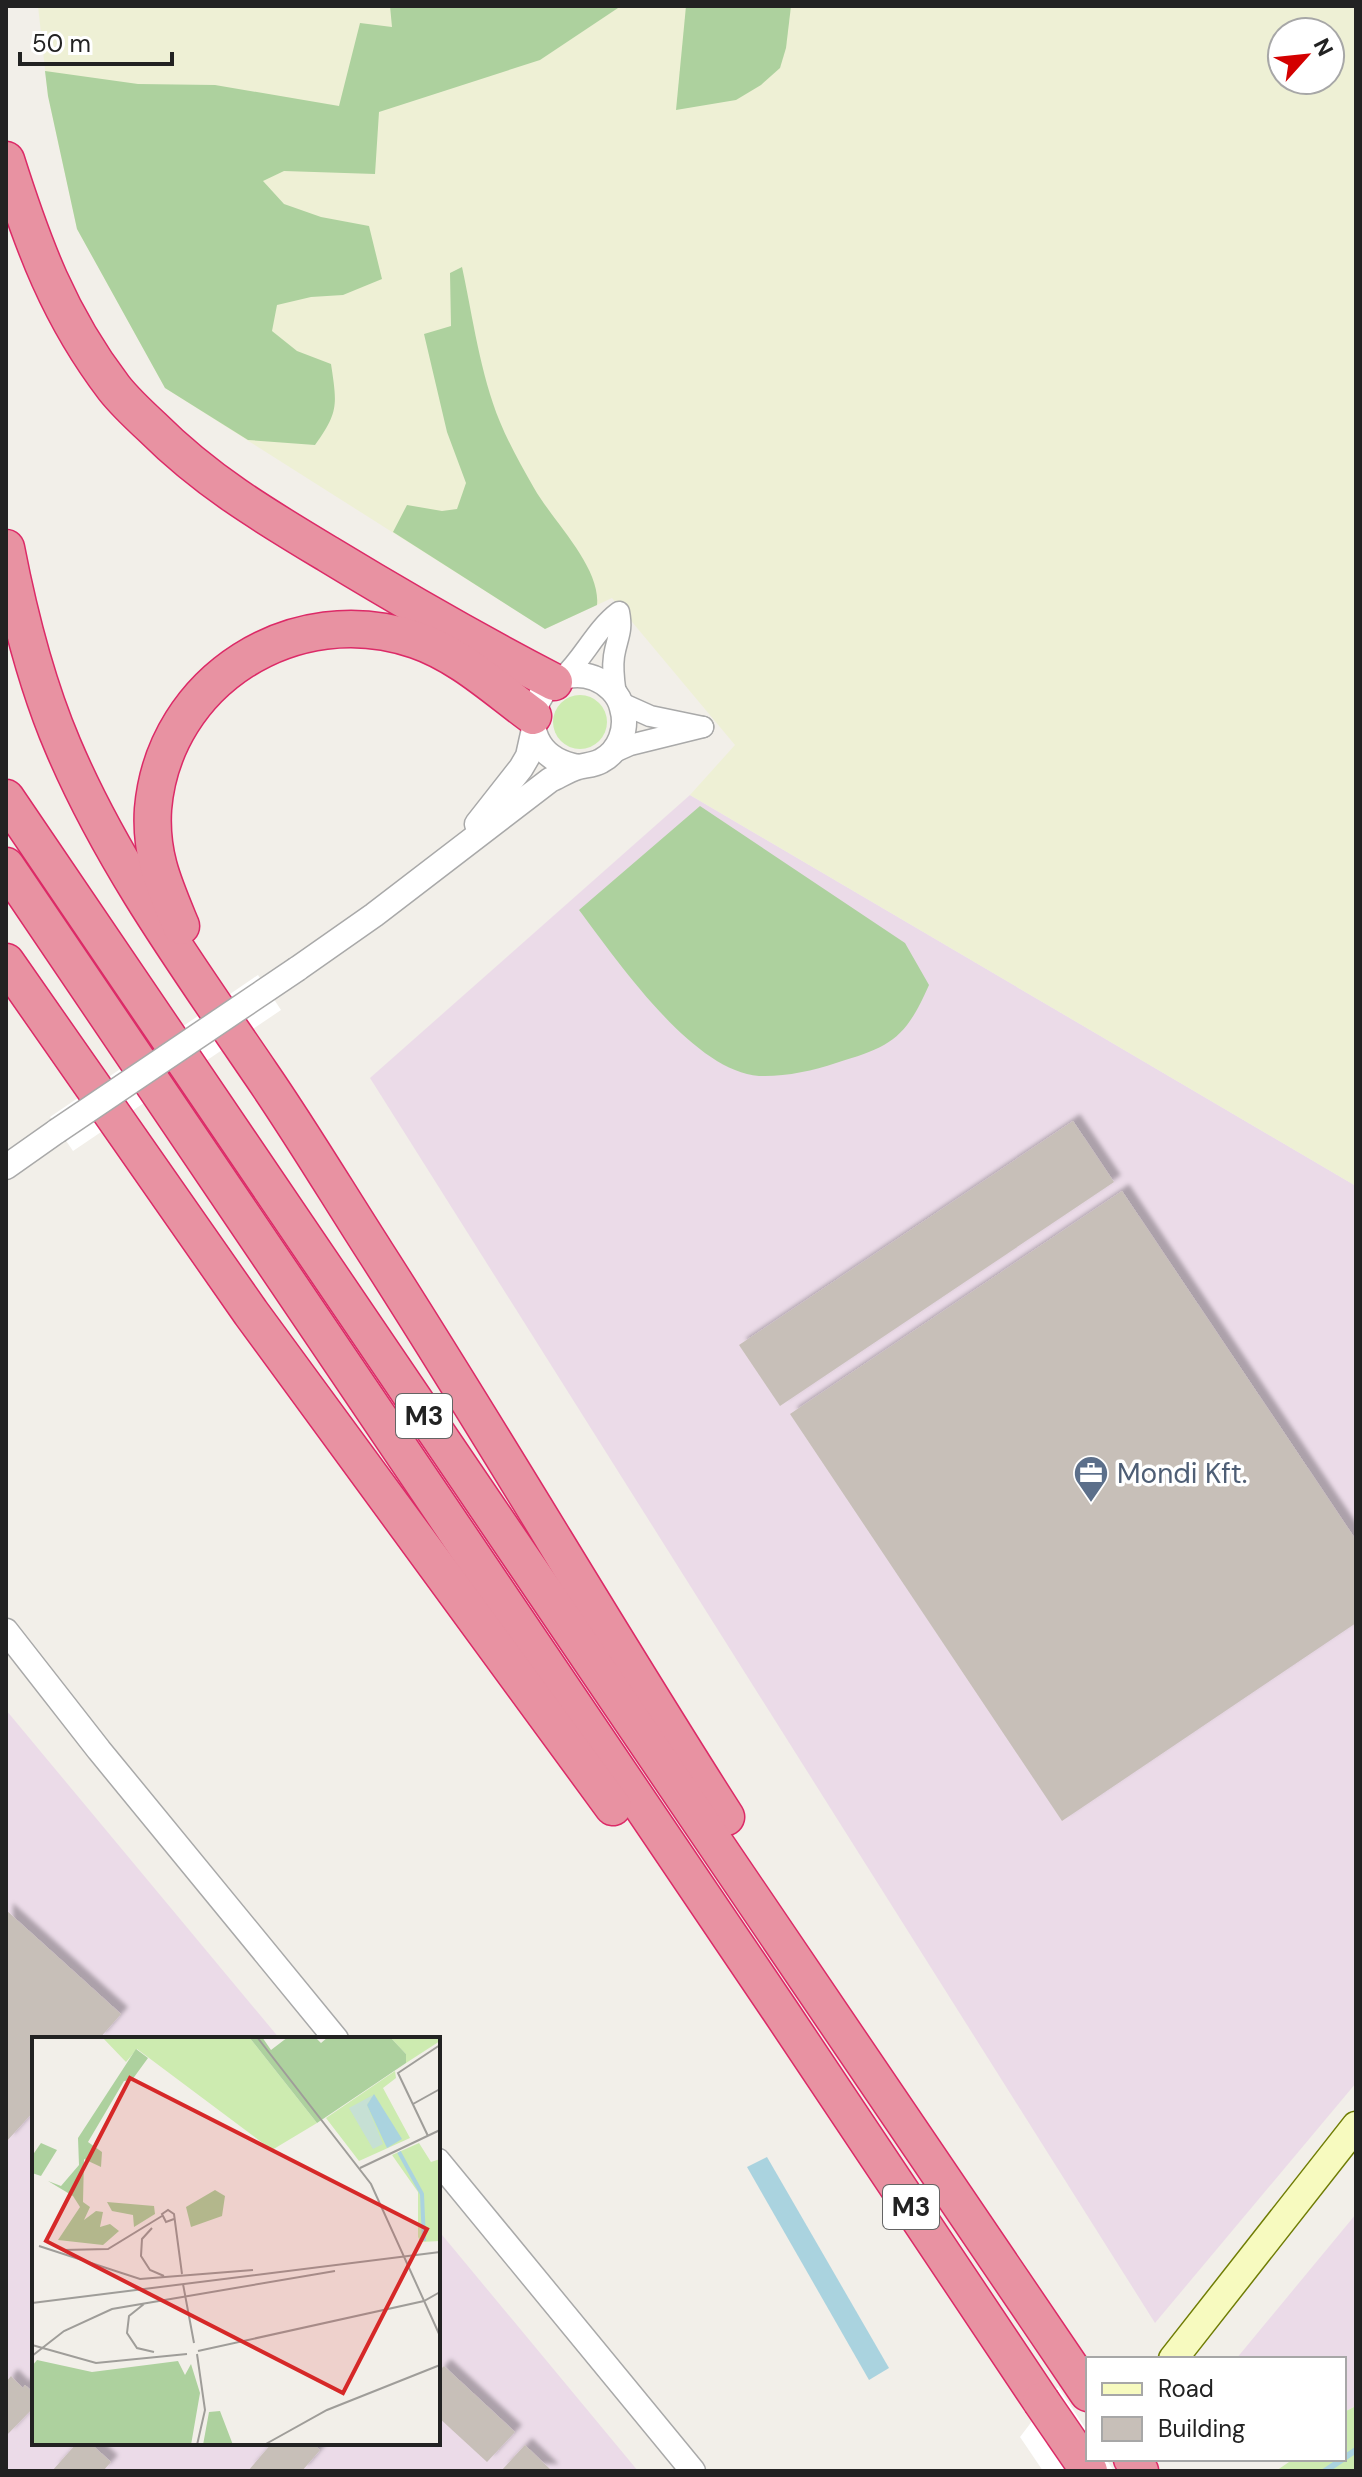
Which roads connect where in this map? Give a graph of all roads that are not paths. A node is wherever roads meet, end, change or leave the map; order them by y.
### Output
1 (6, 160) edge
2 (6, 548) edge
3 (558, 680) junction
4 (618, 699) junction
5 (533, 723) junction
6 (612, 753) junction
7 (578, 767) junction
8 (6, 798) edge
9 (446, 859) junction
10 (6, 866) edge
11 (6, 962) edge
12 (264, 1078) junction
13 (6, 1167) edge
14 (6, 1631) edge
15 (781, 2012) junction
16 (844, 2033) junction
17 (334, 2037) edge
18 (1356, 2126) edge
19 (440, 2163) edge
20 (1175, 2357) edge
21 (1081, 2383) edge
22 (693, 2471) edge
23 (1089, 2471) edge

1 - 3 highway
2 - 12 highway
3 - 4 street
3 - 4 street
3 - 5 street
4 - 6 street
4 - 6 street
5 - 7 street
5 - 9 street
5 - 12 highway
6 - 7 street
7 - 9 street
8 - 16 highway, M3
9 - 13 street, bridge
10 - 15 highway, M3
11 - 15 highway
12 - 16 highway
14 - 17 street
15 - 23 highway, M3, bridge
16 - 21 highway, M3
18 - 20 main road
19 - 22 street

